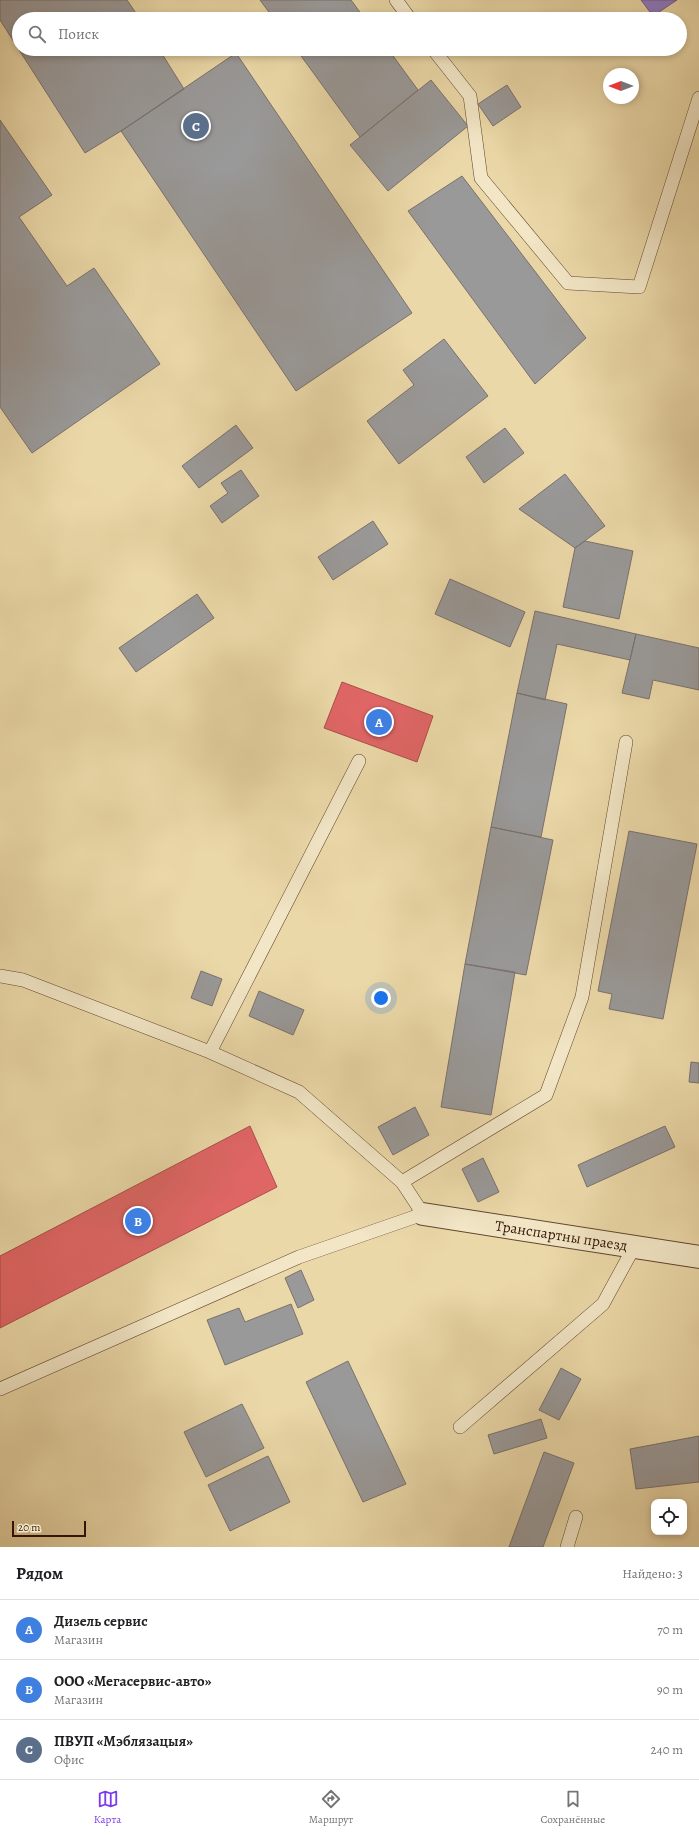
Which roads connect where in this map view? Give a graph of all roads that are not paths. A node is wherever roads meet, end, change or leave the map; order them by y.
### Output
1 (396, 0) edge
2 (405, 12) edge
3 (439, 56) edge
4 (699, 98) edge
5 (626, 742) dead end
6 (359, 761) dead end
7 (0, 976) edge
8 (210, 1052) junction
9 (402, 1182) junction
10 (423, 1214) junction
11 (634, 1247) junction
12 (699, 1257) edge
13 (0, 1390) edge
14 (460, 1427) dead end
15 (576, 1517) dead end
16 (568, 1547) edge

1 - 2 lane
3 - 4 lane
5 - 9 lane
6 - 8 lane
7 - 8 lane
8 - 9 lane
9 - 10 lane
10 - 11 street, Транспартны праезд
10 - 13 lane
11 - 12 street, Транспартны праезд
11 - 14 lane
15 - 16 lane

